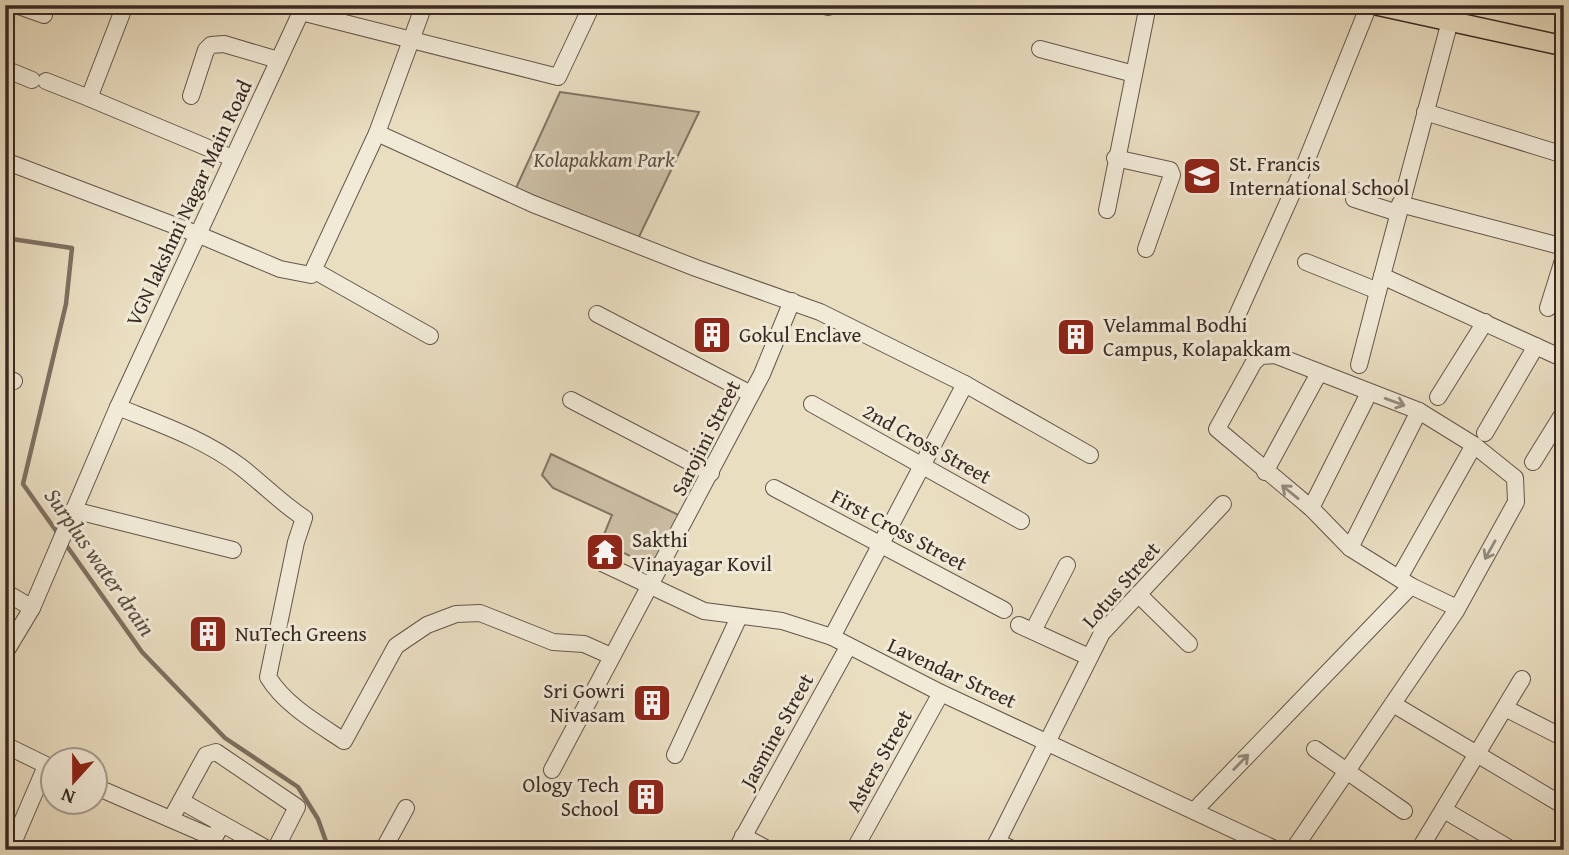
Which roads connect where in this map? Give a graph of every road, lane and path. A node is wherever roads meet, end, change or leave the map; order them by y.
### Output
1 (16, 5) edge
2 (125, 5) edge
3 (424, 5) edge
4 (592, 5) edge
5 (1148, 5) edge
6 (1369, 5) edge
7 (1376, 5) edge
8 (312, 10) edge
9 (44, 15) dead end
10 (1450, 21) junction
11 (413, 40) junction
12 (1564, 46) edge
13 (1040, 49) dead end
14 (278, 60) junction
15 (5, 69) edge
16 (1134, 74) junction
17 (191, 96) dead end
18 (89, 99) junction
19 (1425, 112) junction
20 (377, 133) junction
21 (1564, 155) edge
22 (232, 158) junction
23 (1115, 158) junction
24 (5, 161) edge
25 (1354, 199) dead end
26 (1399, 208) junction
27 (1107, 209) dead end
28 (197, 234) junction
29 (1564, 247) edge
30 (1146, 249) dead end
31 (1564, 257) edge
32 (1306, 262) dead end
33 (314, 271) junction
34 (1380, 283) junction
35 (792, 301) junction
36 (1548, 308) dead end
37 (597, 314) dead end
38 (1236, 318) dead end
39 (1485, 322) junction
40 (430, 336) dead end
41 (1536, 346) junction
42 (1564, 359) edge
43 (1359, 365) dead end
44 (1319, 373) junction
45 (965, 384) junction
46 (1369, 393) junction
47 (751, 394) junction
48 (1438, 397) dead end
49 (571, 400) dead end
50 (811, 404) dead end
51 (118, 407) junction
52 (1419, 411) junction
53 (1564, 412) edge
54 (1479, 439) junction
55 (1090, 455) dead end
56 (1533, 462) dead end
57 (921, 465) junction
58 (1265, 472) junction
59 (711, 473) junction
60 (774, 488) dead end
61 (1223, 505) dead end
62 (1311, 508) junction
63 (72, 510) junction
64 (1021, 521) dead end
65 (881, 544) junction
66 (1350, 548) junction
67 (233, 550) dead end
68 (600, 562) dead end
69 (1067, 565) dead end
70 (1405, 582) junction
71 (649, 586) junction
72 (5, 592) edge
73 (1138, 593) junction
74 (32, 608) junction
75 (1004, 610) dead end
76 (1457, 610) junction
77 (739, 617) junction
78 (832, 637) junction
79 (1189, 644) dead end
80 (848, 647) junction
81 (5, 653) edge
82 (1089, 657) junction
83 (609, 660) junction
84 (1522, 679) dead end
85 (941, 693) junction
86 (1393, 704) junction
87 (1505, 708) junction
88 (1564, 738) edge
89 (1048, 742) junction
90 (5, 745) edge
91 (1315, 749) dead end
92 (675, 755) dead end
93 (1476, 756) junction
94 (38, 762) edge
95 (552, 770) dead end
96 (1347, 772) junction
97 (38, 790) edge
98 (108, 792) edge
99 (181, 801) junction
100 (1564, 806) edge
101 (406, 807) dead end
102 (1444, 810) junction
103 (1194, 811) junction
104 (1404, 811) dead end
105 (171, 819) junction
106 (218, 831) junction
107 (739, 843) edge
108 (995, 846) edge
109 (10, 850) edge
110 (269, 850) edge
111 (275, 850) edge
112 (383, 850) edge
113 (769, 850) edge
114 (854, 850) edge
115 (1014, 850) edge
116 (1278, 850) edge
117 (1293, 850) edge
118 (1419, 850) edge
119 (1512, 850) edge

1 - 9 street
2 - 18 street
3 - 11 street
4 - 11 street, VGN lakshmi Nagar Main Road
5 - 16 street
6 - 38 street
7 - 10 main road
8 - 11 street, VGN lakshmi Nagar Main Road
8 - 14 street, VGN lakshmi Nagar Main Road
10 - 12 main road
10 - 19 street
11 - 20 street
13 - 16 street
14 - 17 street
14 - 22 street, VGN lakshmi Nagar Main Road
15 - 18 street
16 - 23 street
18 - 22 street
19 - 21 street
19 - 26 street
20 - 33 street
20 - 35 street
22 - 28 street, VGN lakshmi Nagar Main Road
23 - 27 street
23 - 30 street
24 - 28 street
25 - 26 street
26 - 29 street
26 - 34 street
28 - 33 street
28 - 51 street, VGN lakshmi Nagar Main Road
31 - 36 street
32 - 34 street
33 - 40 street
34 - 39 street
34 - 43 street
35 - 45 street
35 - 47 street, Sarojini Street
37 - 47 street
39 - 41 street
39 - 48 street
41 - 42 street
41 - 54 street
44 - 46 street
44 - 58 street
44 - 58 street
45 - 55 street
45 - 57 street
46 -> 52 street
46 - 62 street
47 - 59 street, Sarojini Street
49 - 59 street
50 - 57 street, 2nd Cross Street
51 - 63 street, VGN lakshmi Nagar Main Road
51 - 83 street
52 - 54 street
52 - 66 street
53 - 56 street
54 - 70 street
54 -> 76 street
57 - 64 street, 2nd Cross Street
57 - 65 street
62 -> 58 street
59 - 71 street, Sarojini Street
60 - 65 street, First Cross Street
61 - 73 street, Lotus Street
62 - 66 street
63 - 67 street
63 - 74 street, VGN lakshmi Nagar Main Road
65 - 75 street, First Cross Street
65 - 78 street
66 - 70 street
68 - 71 street, Lavendar Street
69 - 82 street
70 - 76 street
103 -> 70 street
71 - 77 street, Lavendar Street
71 - 83 street, Sarojini Street
72 - 74 street
73 - 79 street
73 - 82 street, Lotus Street
74 - 81 street, VGN lakshmi Nagar Main Road
76 - 86 street
77 - 78 street, Lavendar Street
77 - 92 street
78 - 80 street, Lavendar Street
80 - 85 street, Lavendar Street
80 - 107 street, Jasmine Street
82 - 89 street, Lotus Street
83 - 95 street, Sarojini Street
84 - 87 street
85 - 89 street, Lavendar Street
85 - 114 street, Asters Street
86 - 93 street
86 - 96 street
87 - 88 street
87 - 93 street
89 - 103 street, Lavendar Street
89 - 108 street, Lotus Street
90 - 94 street
91 - 96 street
93 - 100 street
93 - 102 street
96 - 104 street
96 - 117 street
97 - 109 street
98 - 105 street
99 - 105 street
99 - 106 street
99 - 111 street
101 - 112 street
102 - 118 street
102 - 119 street
103 - 116 street, Lavendar Street
105 - 106 street
106 - 110 street
107 - 113 street
108 - 115 street

